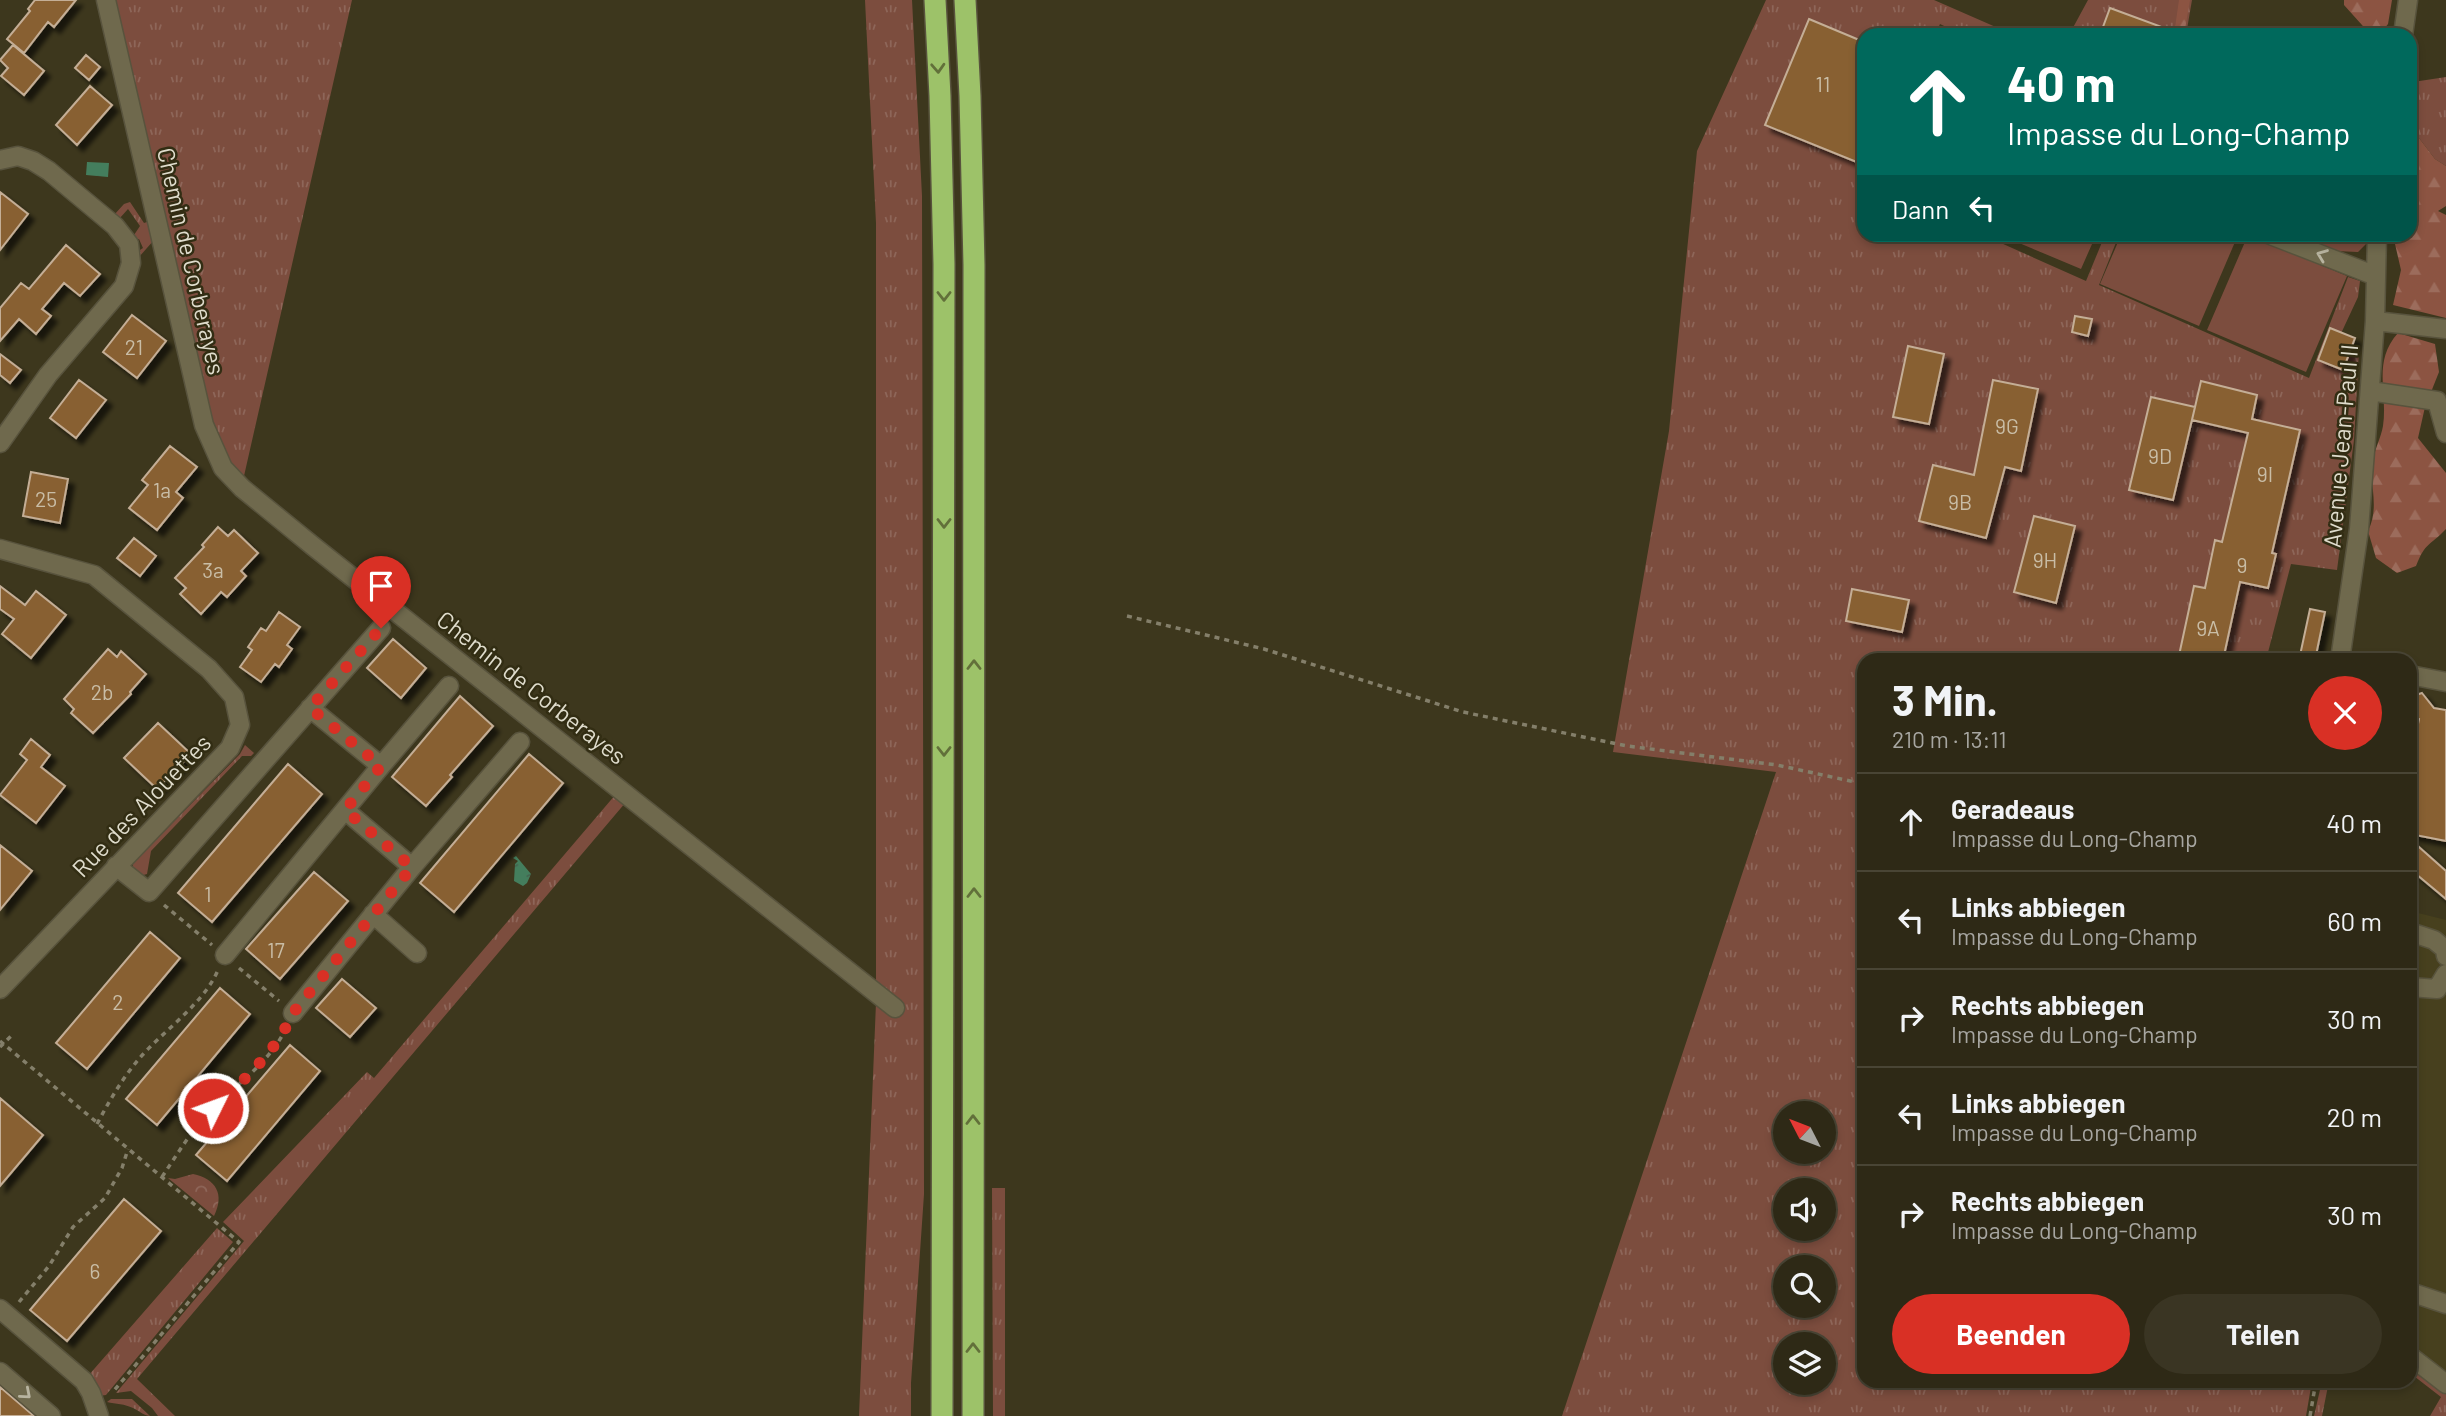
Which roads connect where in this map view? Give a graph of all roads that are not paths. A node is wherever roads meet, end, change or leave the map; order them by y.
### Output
1 (106, 0) edge
2 (934, 0) edge
3 (965, 0) edge
4 (2407, 0) edge
5 (2404, 28) edge
6 (0, 160) edge
7 (2289, 242) edge
8 (2377, 242) edge
9 (2376, 276) junction
10 (2375, 321) junction
11 (2446, 329) edge
12 (2370, 391) junction
13 (2446, 433) edge
14 (0, 443) edge
15 (0, 550) edge
16 (381, 628) dead end
17 (2341, 653) edge
18 (2417, 676) edge
19 (2446, 681) edge
20 (449, 686) dead end
21 (310, 708) junction
22 (520, 742) dead end
23 (381, 766) junction
24 (345, 810) junction
25 (116, 866) junction
26 (412, 867) junction
27 (373, 914) junction
28 (2417, 934) edge
29 (417, 953) dead end
30 (225, 955) road end
31 (2446, 956) edge
32 (2446, 974) edge
33 (2417, 988) edge
34 (0, 989) edge
35 (895, 1009) dead end
36 (293, 1013) road end
37 (2417, 1300) edge
38 (2446, 1304) edge
39 (4, 1312) edge
40 (2417, 1361) edge
41 (0, 1372) edge
42 (2446, 1384) edge
43 (101, 1412) edge
44 (51, 1416) edge
45 (118, 1416) edge
46 (942, 1416) edge
47 (972, 1416) edge

1 - 35 street, Chemin de Corberayes
2 -> 46 highway
47 -> 3 highway
4 - 5 street
6 - 14 street
9 -> 7 street
8 - 9 street, Avenue Jean-Paul II
9 - 10 street, Avenue Jean-Paul II
10 - 11 street
10 - 12 street, Avenue Jean-Paul II
12 - 13 street
12 - 17 street, Avenue Jean-Paul II
15 - 25 street, Rue des Alouettes
16 - 21 street
18 - 19 street
20 - 23 street
21 - 23 street
21 - 25 street
22 - 26 street
23 - 24 street
24 - 26 street
24 - 30 street
25 - 34 street, Rue des Alouettes
26 - 27 street
27 - 29 street
27 - 36 street
28 - 31 street
32 - 33 street
37 - 38 street
39 - 43 street
40 - 42 street
41 -> 44 street
43 - 45 street

